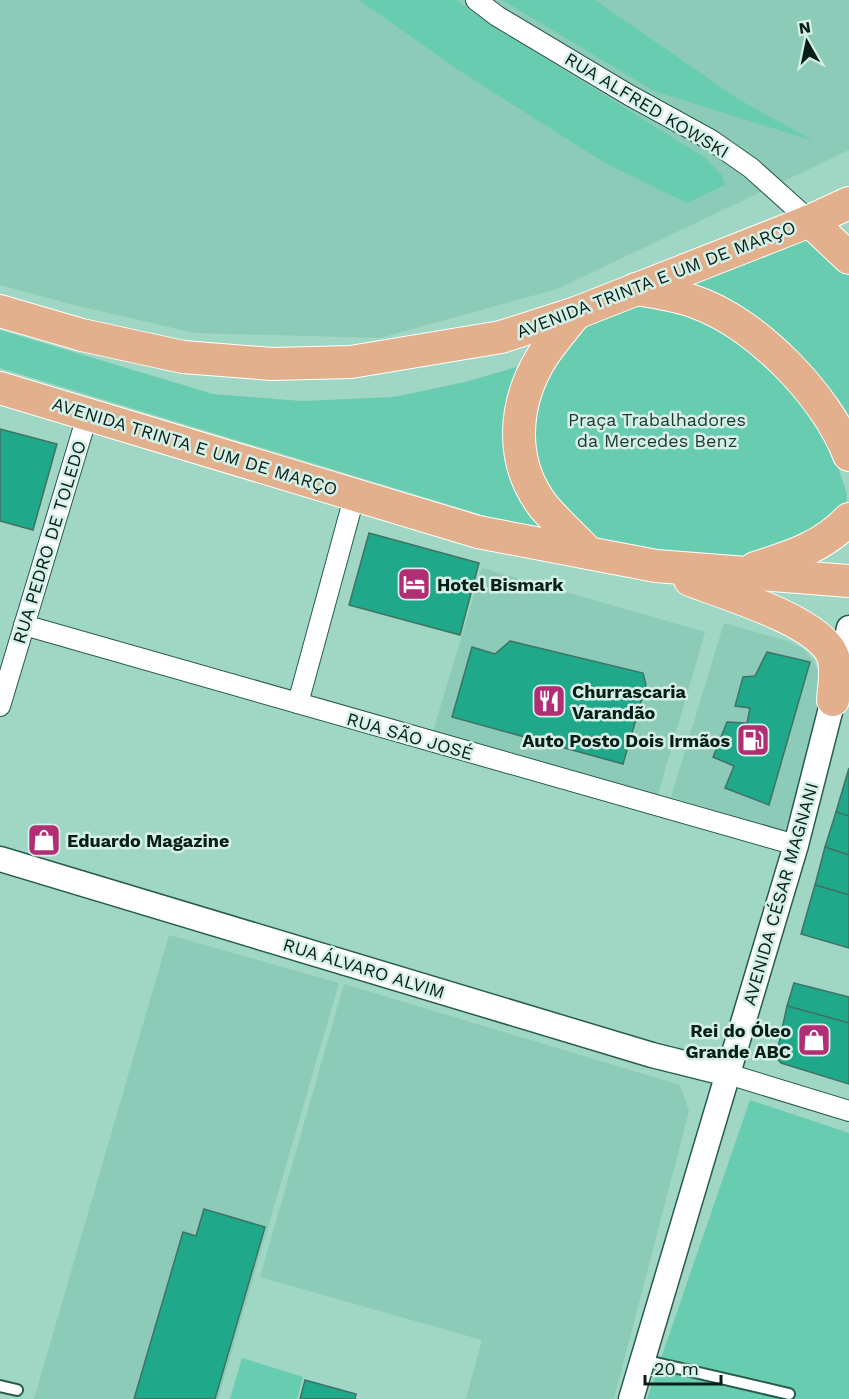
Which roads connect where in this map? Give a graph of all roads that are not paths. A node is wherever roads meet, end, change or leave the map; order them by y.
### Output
1 (476, 0) edge
2 (849, 203) edge
3 (810, 220) junction
4 (849, 258) edge
5 (636, 289) junction
6 (0, 310) edge
7 (576, 313) junction
8 (0, 388) edge
9 (88, 413) junction
10 (849, 455) edge
11 (355, 495) junction
12 (849, 519) edge
13 (589, 553) junction
14 (656, 566) junction
15 (737, 574) junction
16 (849, 581) edge
17 (24, 625) junction
18 (849, 628) edge
19 (841, 692) edge
20 (298, 703) junction
21 (0, 706) edge
22 (796, 845) junction
23 (0, 859) edge
24 (728, 1074) junction
25 (849, 1111) edge
26 (643, 1360) junction
27 (0, 1386) edge
28 (17, 1390) dead end
29 (789, 1394) dead end
30 (631, 1399) edge

1 - 3 street, RUA ALFRED KOWSKI
2 - 3 main road, AVENIDA TRINTA E UM DE MARÇO
3 - 4 main road
3 - 5 main road, AVENIDA TRINTA E UM DE MARÇO
5 - 7 main road, AVENIDA TRINTA E UM DE MARÇO
5 - 10 main road
6 - 7 main road, AVENIDA TRINTA E UM DE MARÇO
7 - 13 main road
8 - 9 main road, AVENIDA TRINTA E UM DE MARÇO
9 - 11 main road, AVENIDA TRINTA E UM DE MARÇO
9 - 17 street, RUA PEDRO DE TOLEDO
11 - 13 main road, AVENIDA TRINTA E UM DE MARÇO
11 - 20 street
12 - 15 main road
13 - 14 main road, AVENIDA TRINTA E UM DE MARÇO
14 - 15 main road, AVENIDA TRINTA E UM DE MARÇO
14 - 19 main road
15 - 16 main road, AVENIDA TRINTA E UM DE MARÇO
17 - 20 street, RUA SÃO JOSÉ
17 - 21 street, RUA PEDRO DE TOLEDO
18 - 19 street, AVENIDA CÉSAR MAGNANI
19 - 22 street, AVENIDA CÉSAR MAGNANI
20 - 22 street, RUA SÃO JOSÉ
22 - 24 street, AVENIDA CÉSAR MAGNANI
23 - 24 street, RUA ÁLVARO ALVIM
24 - 25 street
24 - 26 street, AVENIDA CÉSAR MAGNANI
26 - 29 lane
26 - 30 street, AVENIDA CÉSAR MAGNANI
27 - 28 lane

